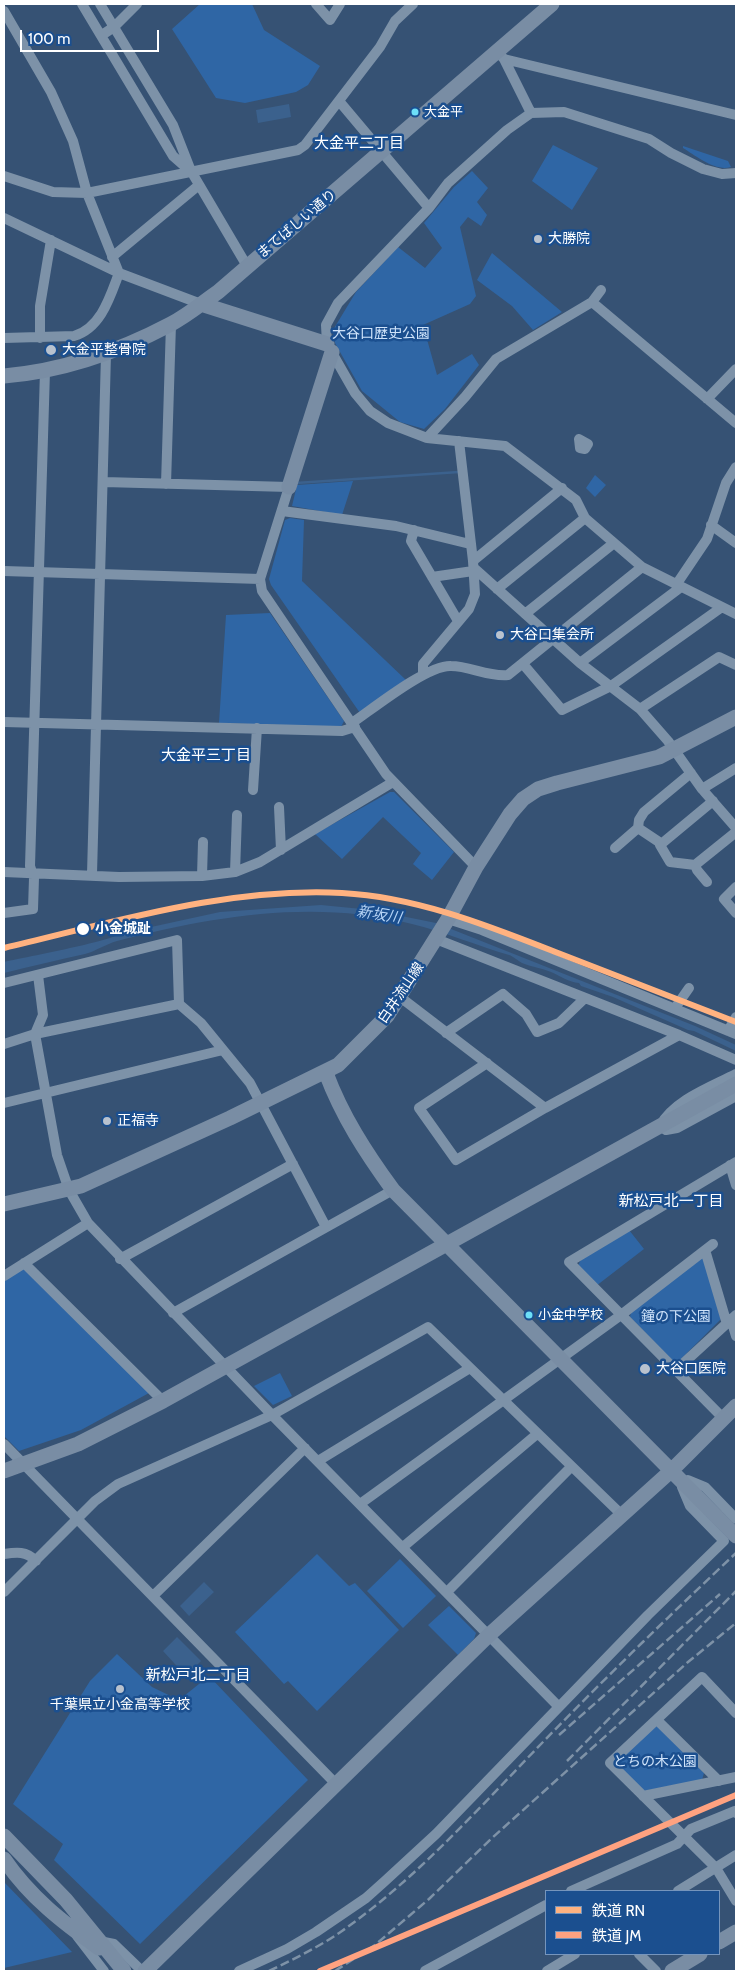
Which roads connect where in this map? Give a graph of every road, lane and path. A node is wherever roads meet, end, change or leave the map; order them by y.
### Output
1 (82, 4) edge
2 (100, 4) edge
3 (137, 4) edge
4 (316, 4) edge
5 (340, 4) edge
6 (413, 4) edge
7 (552, 4) edge
8 (4, 11) edge
9 (114, 27) junction
10 (102, 35) junction
11 (501, 55) junction
12 (339, 101) junction
13 (530, 114) junction
14 (736, 116) edge
15 (382, 152) junction
16 (191, 171) junction
17 (736, 173) edge
18 (4, 176) edge
19 (199, 184) junction
20 (87, 193) junction
21 (429, 208) junction
22 (4, 218) edge
23 (50, 240) junction
24 (112, 257) junction
25 (247, 266) junction
26 (119, 273) junction
27 (601, 290) dead end
28 (592, 302) junction
29 (201, 304) junction
30 (171, 324) junction
31 (4, 338) edge
32 (40, 338) junction
33 (329, 348) junction
34 (106, 354) junction
35 (736, 369) edge
36 (45, 371) junction
37 (4, 376) edge
38 (706, 399) junction
39 (736, 423) edge
40 (427, 438) junction
41 (459, 441) junction
42 (736, 467) edge
43 (104, 482) junction
44 (166, 484) junction
45 (290, 486) junction
46 (562, 488) junction
47 (282, 512) junction
48 (585, 518) junction
49 (711, 525) junction
50 (414, 530) junction
51 (736, 542) edge
52 (614, 543) junction
53 (470, 544) junction
54 (474, 567) junction
55 (642, 567) junction
56 (4, 571) edge
57 (39, 572) junction
58 (101, 574) junction
59 (432, 578) junction
60 (260, 579) junction
61 (678, 586) junction
62 (497, 589) junction
63 (722, 607) junction
64 (525, 614) junction
65 (736, 614) edge
66 (458, 621) junction
67 (553, 639) junction
68 (580, 663) junction
69 (523, 664) junction
70 (736, 665) edge
71 (423, 674) junction
72 (611, 686) junction
73 (640, 709) junction
74 (736, 717) edge
75 (4, 722) edge
76 (35, 723) junction
77 (96, 724) junction
78 (354, 725) junction
79 (257, 728) junction
80 (674, 751) junction
81 (736, 768) edge
82 (691, 773) junction
83 (393, 782) junction
84 (702, 789) junction
85 (253, 790) dead end
86 (713, 801) junction
87 (279, 807) dead end
88 (237, 815) dead end
89 (638, 828) junction
90 (736, 830) edge
91 (203, 842) dead end
92 (662, 844) junction
93 (615, 848) dead end
94 (281, 850) junction
95 (695, 865) junction
96 (476, 867) junction
97 (4, 872) edge
98 (235, 872) junction
99 (32, 873) junction
100 (92, 874) junction
101 (202, 876) junction
102 (707, 882) dead end
103 (736, 887) edge
104 (4, 913) edge
105 (736, 913) edge
106 (447, 921) junction
107 (437, 937) junction
108 (38, 975) junction
109 (4, 984) edge
110 (690, 988) dead end
111 (400, 997) junction
112 (585, 998) junction
113 (179, 1004) junction
114 (675, 1008) junction
115 (736, 1018) edge
116 (732, 1032) edge
117 (446, 1033) junction
118 (36, 1034) junction
119 (679, 1035) junction
120 (4, 1044) edge
121 (223, 1050) junction
122 (736, 1060) edge
123 (487, 1063) junction
124 (326, 1073) junction
125 (736, 1074) edge
126 (736, 1084) edge
127 (46, 1093) junction
128 (736, 1096) edge
129 (4, 1103) edge
130 (260, 1104) junction
131 (545, 1108) junction
132 (660, 1126) junction
133 (733, 1163) edge
134 (292, 1164) junction
135 (736, 1186) edge
136 (69, 1190) junction
137 (393, 1190) junction
138 (4, 1204) edge
139 (88, 1223) junction
140 (326, 1227) junction
141 (446, 1244) junction
142 (120, 1259) junction
143 (24, 1263) junction
144 (4, 1276) edge
145 (173, 1313) junction
146 (620, 1315) junction
147 (731, 1319) edge
148 (736, 1336) edge
149 (560, 1359) junction
150 (226, 1366) junction
151 (470, 1368) junction
152 (676, 1370) junction
153 (504, 1400) junction
154 (163, 1401) junction
155 (736, 1406) edge
156 (272, 1415) junction
157 (724, 1419) junction
158 (537, 1434) junction
159 (4, 1444) edge
160 (305, 1448) junction
161 (318, 1460) junction
162 (24, 1464) junction
163 (571, 1467) junction
164 (672, 1470) junction
165 (4, 1472) edge
166 (685, 1484) junction
167 (360, 1504) junction
168 (622, 1515) junction
169 (77, 1519) junction
170 (736, 1519) edge
171 (736, 1536) edge
172 (403, 1547) junction
173 (4, 1554) edge
174 (36, 1561) junction
175 (4, 1592) edge
176 (447, 1592) junction
177 (153, 1596) junction
178 (488, 1635) junction
179 (559, 1707) junction
180 (736, 1712) edge
181 (657, 1720) junction
182 (736, 1777) edge
183 (718, 1781) junction
184 (336, 1784) junction
185 (643, 1796) junction
186 (736, 1813) edge
187 (4, 1836) edge
188 (685, 1837) junction
189 (736, 1855) edge
190 (4, 1859) edge
191 (716, 1868) junction
192 (575, 1890) edge
193 (680, 1890) edge
194 (736, 1901) edge
195 (545, 1906) edge
196 (74, 1930) junction
197 (736, 1932) edge
198 (99, 1941) junction
199 (720, 1941) edge
200 (109, 1955) junction
201 (573, 1955) edge
202 (640, 1955) edge
203 (698, 1955) edge
204 (104, 1971) edge
205 (124, 1971) edge
206 (143, 1971) edge
207 (239, 1971) edge
208 (426, 1971) edge
209 (547, 1971) edge
210 (656, 1971) edge
211 (672, 1971) edge

1 - 10 street
2 - 9 street
3 - 9 street
4 - 5 street
6 - 12 street
7 - 11 street, まてばしい通り
8 - 20 street
9 - 10 street
9 - 16 street
10 - 16 street
11 - 13 street
11 - 14 street
11 - 15 street, まてばしい通り
12 - 15 street
12 - 16 street
13 - 17 street
13 - 21 street
15 - 21 street
15 - 25 street, まてばしい通り
16 - 19 street
16 - 20 street
18 - 20 street
19 - 24 street
19 - 25 street
20 - 24 street
21 - 33 street
22 - 23 street
23 - 26 street
23 - 32 street
24 - 26 street
25 - 29 street, まてばしい通り
26 - 29 street
26 - 32 street
27 - 28 street
28 - 38 street
28 - 40 street
29 - 30 street, まてばしい通り
29 - 33 street
30 - 34 street, まてばしい通り
30 - 44 street
31 - 32 street
33 - 40 street
33 - 45 street
34 - 36 street, まてばしい通り
34 - 43 street
35 - 38 street
36 - 37 street, まてばしい通り
36 - 57 street
38 - 39 street
40 - 41 street
41 - 46 street
41 - 53 street
42 - 49 street
43 - 44 street
43 - 58 street
44 - 45 street
45 - 47 street
46 - 48 street
46 - 54 street
47 - 50 street
47 - 60 street
48 - 52 street
48 - 62 street
49 - 51 street
49 - 61 street
50 - 53 street
50 - 59 street
52 - 55 street
52 - 64 street
53 - 54 street
54 - 59 street
54 - 62 street
54 - 66 street
55 - 61 street
55 - 67 street
56 - 57 street
57 - 58 street
57 - 76 street
58 - 60 street
58 - 77 street
59 - 66 street
60 - 78 street
61 - 63 street
61 - 68 street
62 - 64 street
63 - 65 street
63 - 72 street
64 - 67 street
66 - 71 street
67 - 68 street
67 - 69 street
68 - 72 street
69 - 71 street
69 - 72 street
70 - 73 street
71 - 78 street
72 - 73 street
73 - 80 street
74 - 80 street, 白井流山線
75 - 76 street
76 - 77 street
76 - 99 street
77 - 79 street
77 - 100 street
78 - 79 street
78 - 83 street
79 - 85 street
80 - 82 street
80 - 96 street, 白井流山線
81 - 84 street
82 - 84 street
82 - 89 street
83 - 94 street
83 - 96 street
84 - 86 street
86 - 90 street
86 - 92 street
87 - 94 street
88 - 98 street
89 - 92 street
89 - 93 street
90 - 95 street
91 - 101 street
92 - 95 street
94 - 98 street
95 - 102 street
96 - 106 street, 白井流山線
97 - 99 street
98 - 101 street
99 - 100 street
99 - 104 street
100 - 101 street
103 - 105 street
106 - 107 street, 白井流山線
106 - 114 street
107 - 111 street, 白井流山線
107 - 112 street
108 - 109 street
108 - 113 street
108 - 118 street
110 - 114 street
111 - 117 street
111 - 124 street, 白井流山線
112 - 117 street
112 - 119 street
113 - 118 street
113 - 121 street
114 - 116 street
115 - 116 street
117 - 123 street
118 - 120 street
118 - 127 street
119 - 122 street
119 - 131 street
121 - 127 street
121 - 130 street
123 - 131 street
123 - 131 street
124 - 130 street, 白井流山線
124 - 137 street
125 - 132 street
126 - 132 street
127 - 129 street
127 - 136 street
128 - 132 street
130 - 134 street
130 - 136 street, 白井流山線
132 - 141 street
133 - 135 street
133 - 146 street
134 - 140 street
134 - 142 street
136 - 138 street, 白井流山線
136 - 139 street
137 - 140 street
137 - 141 street
139 - 142 street
139 - 143 street
140 - 145 street
141 - 149 street
141 - 150 street
142 - 145 street
143 - 144 street
143 - 154 street
145 - 150 street
146 - 147 street
146 - 149 street
146 - 152 street
147 - 148 street
147 - 152 street
149 - 153 street
149 - 164 street
150 - 154 street
150 - 156 street
151 - 153 street
151 - 156 street
151 - 161 street
152 - 157 street
153 - 158 street
153 - 167 street
154 - 162 street
155 - 157 street
156 - 160 street
156 - 169 street
157 - 164 street
158 - 163 street
158 - 172 street
159 - 162 street
160 - 161 street
160 - 177 street
161 - 167 street
162 - 165 street
162 - 169 street
163 - 168 street
163 - 176 street
164 - 166 street
164 - 168 street
166 - 170 street
166 - 171 street
166 - 179 street
167 - 172 street
168 - 178 street
169 - 174 street
169 - 177 street
172 - 176 street
173 - 174 street
174 - 175 street
176 - 178 street
177 - 184 street
178 - 179 street
178 - 184 street
179 - 207 street
180 - 181 street
181 - 183 street
181 - 185 street
182 - 183 street
183 - 185 street
184 - 206 street
185 - 188 street
186 - 188 street
187 - 198 street
188 - 191 street
188 - 192 street
189 - 191 street
190 - 196 street
191 - 193 street
191 - 194 street
195 - 208 street
196 - 200 street
196 - 204 street
197 - 199 street
198 - 200 street
198 - 206 street
200 - 205 street
201 - 209 street
202 - 210 street
203 - 211 street

